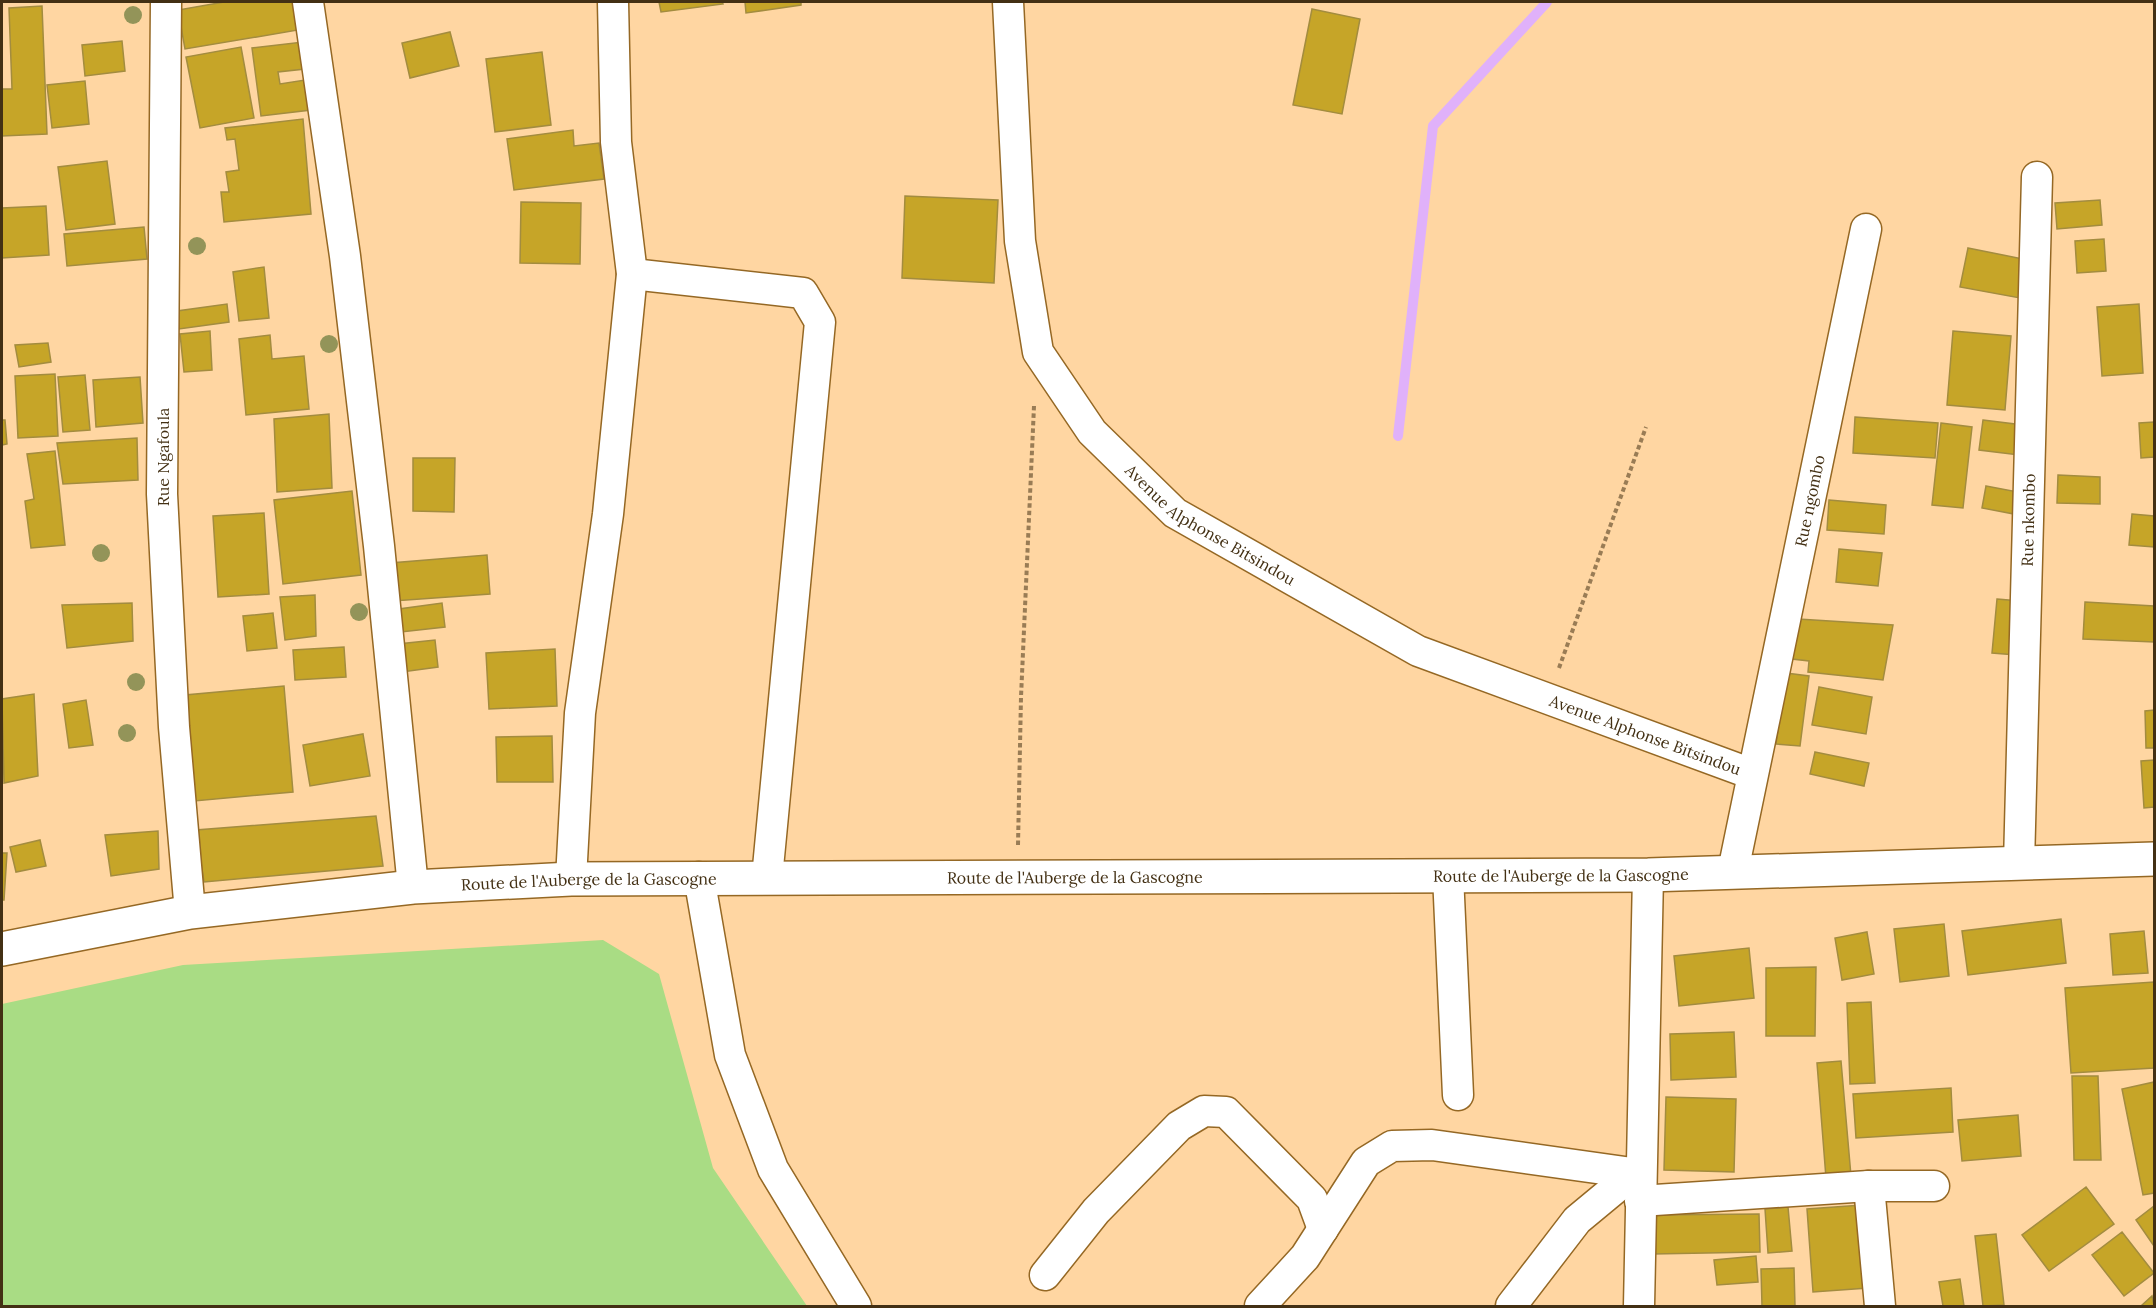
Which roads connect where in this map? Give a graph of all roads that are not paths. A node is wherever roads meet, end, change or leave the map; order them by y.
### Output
1 (166, 2) edge
2 (308, 2) edge
3 (613, 2) edge
4 (1008, 2) edge
5 (2037, 177) dead end
6 (1866, 229) dead end
7 (632, 274) junction
8 (1752, 774) junction
9 (2154, 859) edge
10 (2019, 864) junction
11 (1733, 871) junction
12 (1448, 875) junction
13 (1648, 875) junction
14 (699, 877) junction
15 (767, 878) junction
16 (571, 879) junction
17 (413, 887) junction
18 (190, 912) junction
19 (2, 949) edge
20 (1458, 1095) dead end
21 (1638, 1180) junction
22 (1869, 1186) junction
23 (1934, 1186) dead end
24 (1323, 1229) junction
25 (1045, 1275) dead end
26 (856, 1306) edge
27 (1260, 1306) edge
28 (1511, 1306) edge
29 (1639, 1306) edge
30 (1880, 1306) edge

1 - 18 street, Rue Ngafoula
2 - 17 street
3 - 7 street
4 - 8 street, Avenue Alphonse Bitsindou
5 - 10 street, Rue nkombo
6 - 8 street, Rue ngombo
7 - 15 street
7 - 16 street
8 - 11 street, Rue ngombo
9 - 10 street, Route de l'Auberge de la Gascogne
10 - 11 street, Route de l'Auberge de la Gascogne
11 - 13 street, Route de l'Auberge de la Gascogne
12 - 13 street, Route de l'Auberge de la Gascogne
12 - 15 street, Route de l'Auberge de la Gascogne
12 - 20 street
13 - 21 street
14 - 15 street, Route de l'Auberge de la Gascogne
14 - 16 street, Route de l'Auberge de la Gascogne
14 - 26 street
16 - 17 street, Route de l'Auberge de la Gascogne
17 - 18 street, Route de l'Auberge de la Gascogne
18 - 19 street, Route de l'Auberge de la Gascogne
21 - 22 street
21 - 24 street
21 - 28 street
21 - 29 street
22 - 23 street
22 - 30 street
24 - 25 street
24 - 27 street

